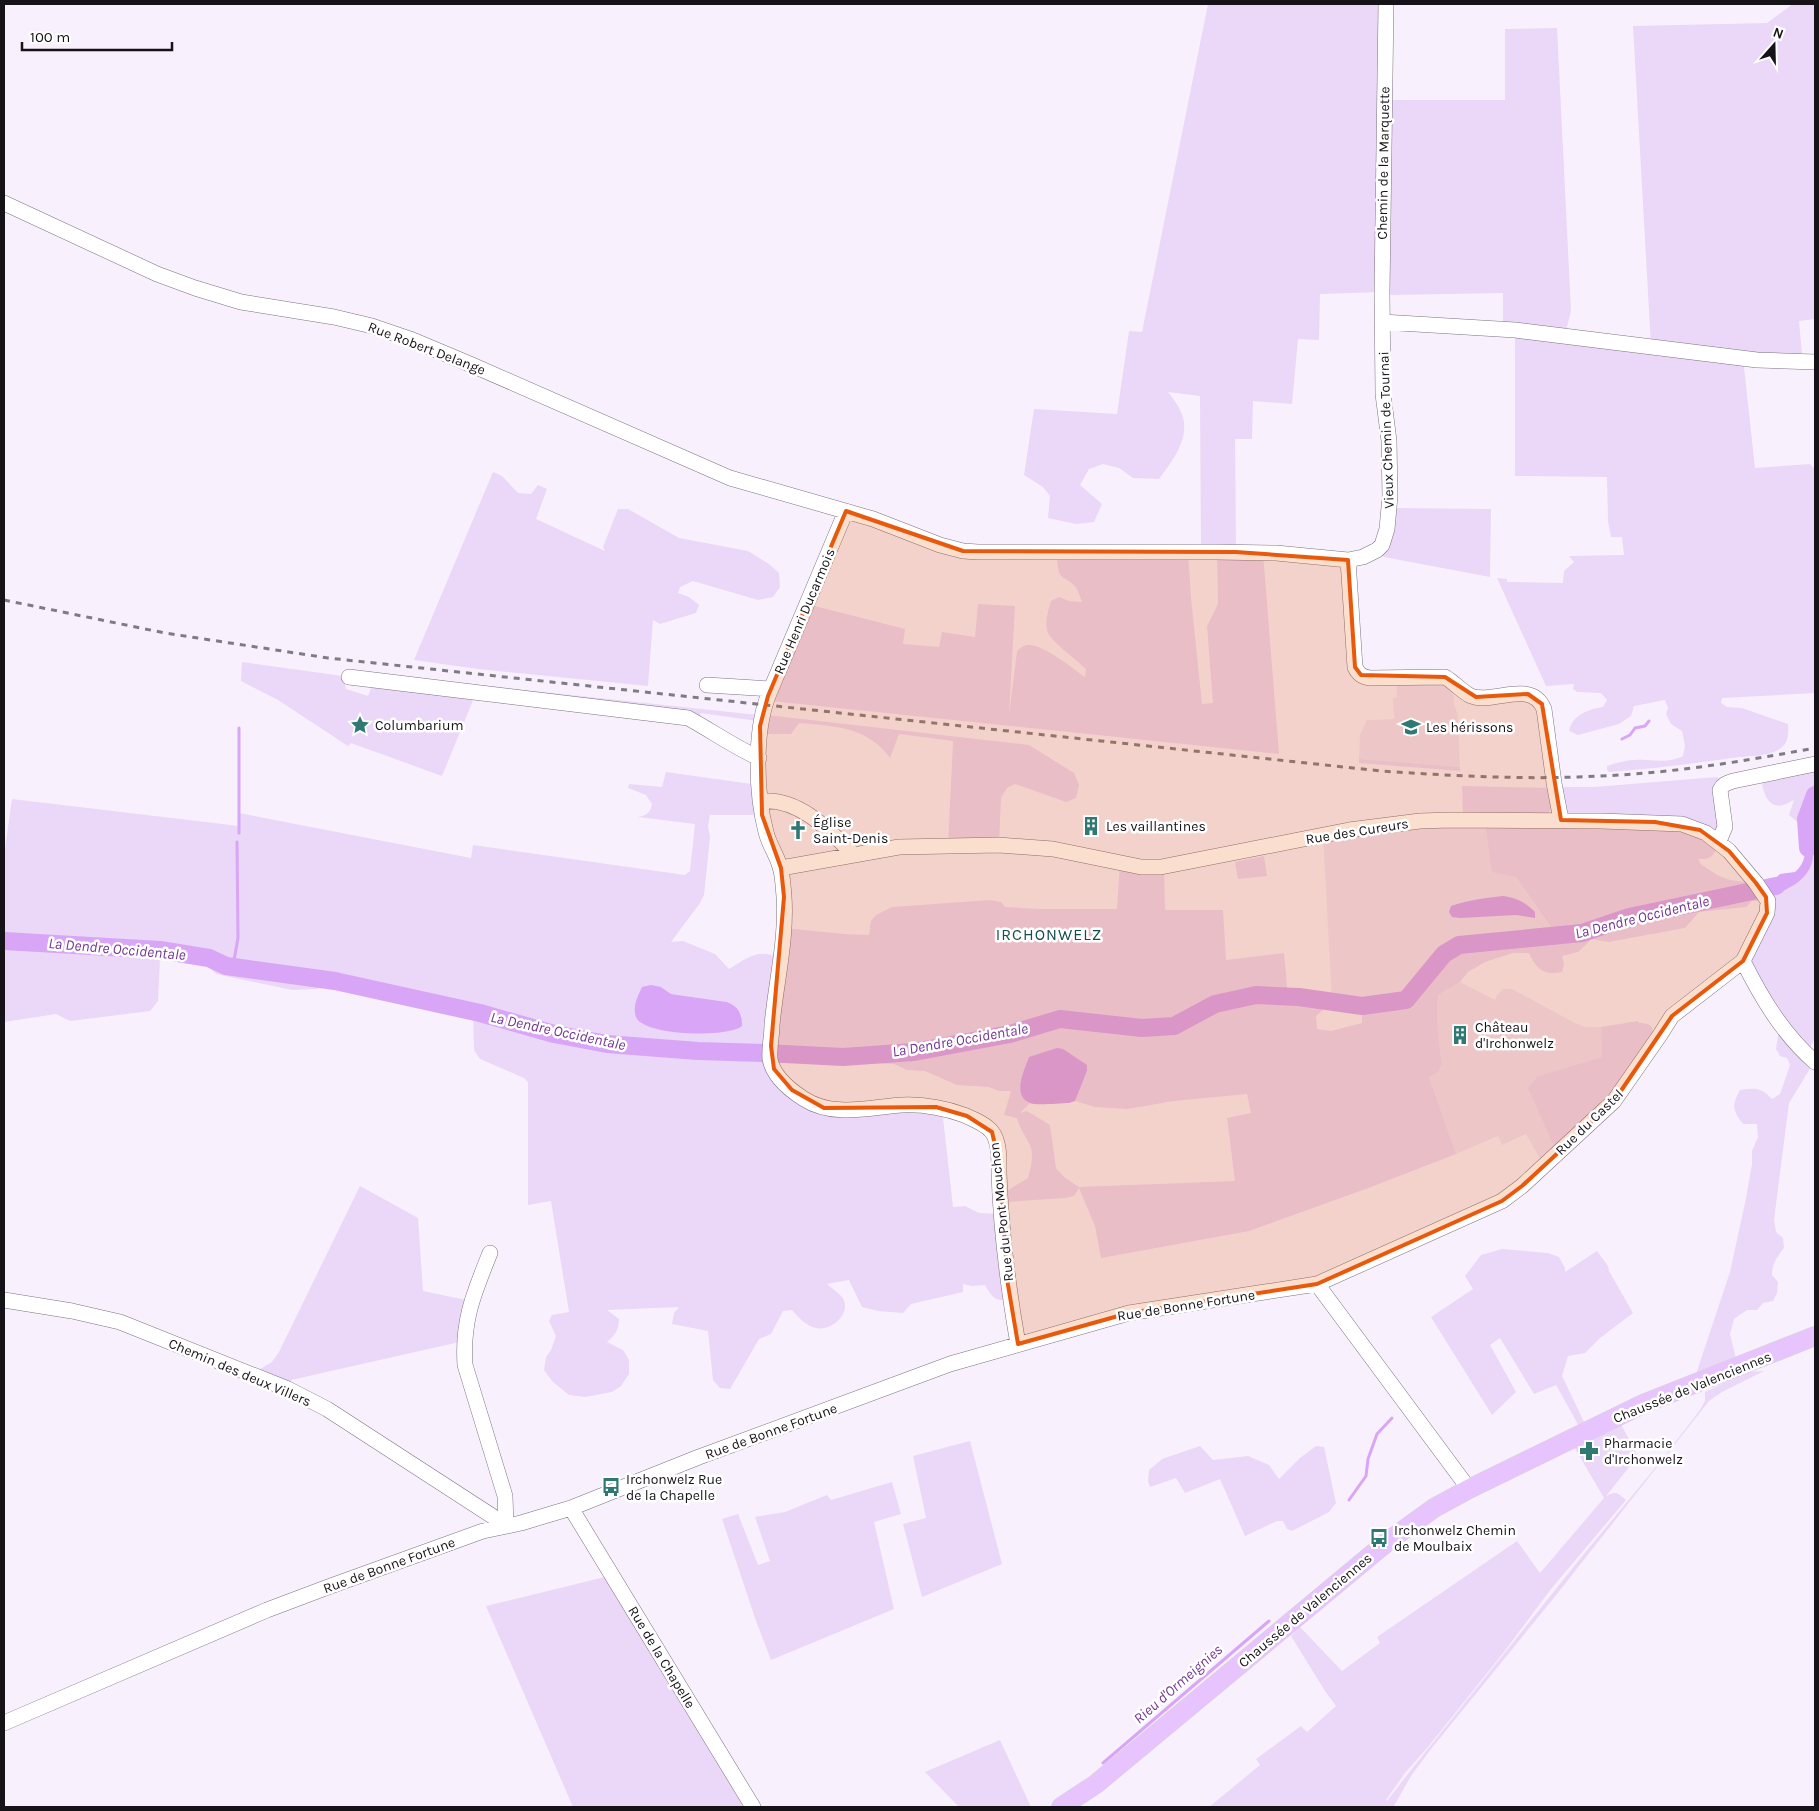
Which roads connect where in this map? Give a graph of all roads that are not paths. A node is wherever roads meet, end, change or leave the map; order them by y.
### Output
1 (1386, 4) edge
2 (4, 203) edge
3 (1382, 322) junction
4 (1815, 362) edge
5 (846, 511) junction
6 (1348, 560) junction
7 (349, 677) dead end
8 (707, 684) dead end
9 (771, 689) junction
10 (759, 758) junction
11 (1815, 764) edge
12 (761, 801) junction
13 (1561, 820) junction
14 (1719, 841) junction
15 (853, 854) junction
16 (781, 868) junction
17 (1743, 962) junction
18 (1815, 1062) edge
19 (490, 1253) dead end
20 (1317, 1284) junction
21 (4, 1300) edge
22 (1815, 1336) edge
23 (1018, 1344) junction
24 (1469, 1489) junction
25 (571, 1508) junction
26 (506, 1525) junction
27 (4, 1723) edge
28 (753, 1807) edge
29 (1061, 1807) edge

1 - 3 street, Chemin de la Marquette
2 - 5 street, Rue Robert Delange
3 - 4 street
3 - 6 street, Vieux Chemin de Tournai
5 - 6 street, Vieux Chemin de Tournai
5 - 9 street, Rue Henri Ducarmois
6 - 13 street
7 - 10 street
8 - 9 street
9 - 10 street, Rue Henri Ducarmois
10 - 12 street, Rue Henri Ducarmois
11 - 14 street
12 - 15 street
12 - 16 street, Rue du Pont Mouchon
13 - 14 street, Rue des Cureurs
13 - 15 street, Rue des Cureurs
14 - 17 street, Rue des Cureurs
15 - 16 street, Rue des Cureurs
16 - 23 street, Rue du Pont Mouchon
17 - 18 street
17 - 20 street, Rue du Castel
19 - 26 street
20 - 23 street, Rue de Bonne Fortune
20 - 24 street
21 - 26 street, Chemin des deux Villers
22 - 24 main road, Chaussée de Valenciennes
23 - 25 street, Rue de Bonne Fortune
24 - 29 main road, Chaussée de Valenciennes
25 - 26 street, Rue de Bonne Fortune
25 - 28 street, Rue de la Chapelle
26 - 27 street, Rue de Bonne Fortune

